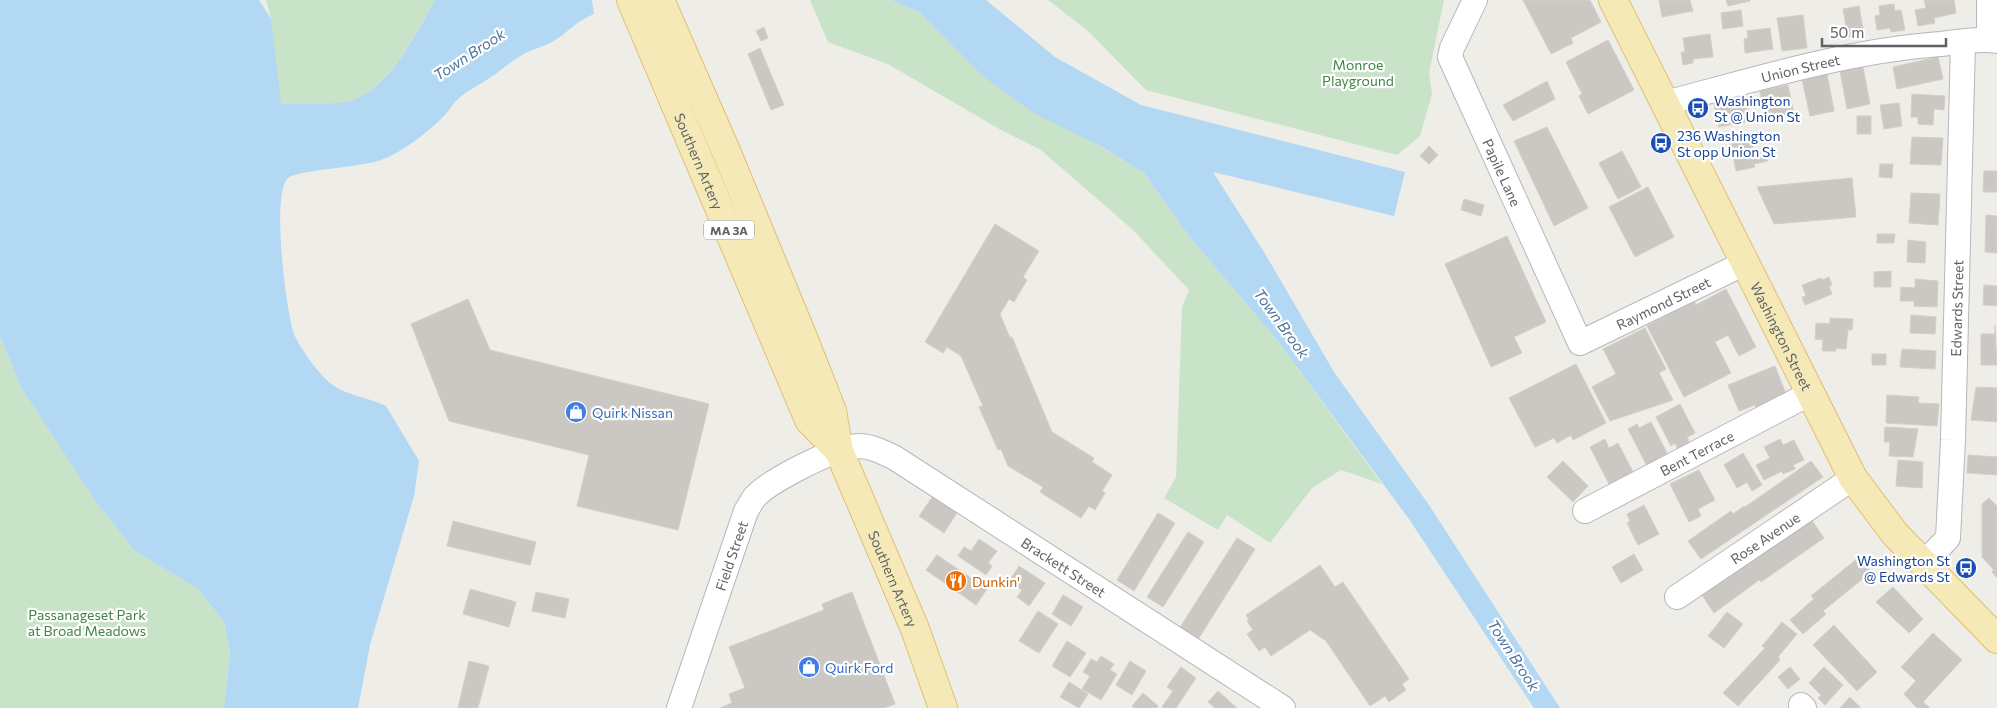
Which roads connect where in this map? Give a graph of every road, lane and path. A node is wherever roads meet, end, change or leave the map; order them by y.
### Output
1 (631, 0) edge
2 (660, 0) edge
3 (1475, 0) edge
4 (1613, 0) edge
5 (1989, 0) edge
6 (1993, 40) edge
7 (1963, 42) junction
8 (1666, 103) junction
9 (1745, 263) junction
10 (1580, 343) joint
11 (1809, 394) junction
12 (839, 451) junction
13 (1852, 478) junction
14 (1585, 511) dead end
15 (1923, 564) junction
16 (1677, 597) dead end
17 (1997, 640) edge
18 (679, 708) edge
19 (943, 708) edge
20 (1283, 708) edge

1 - 12 main road, Southern Artery / MA 3A
2 - 12 main road, Southern Artery / MA 3A
3 - 10 street, Papile Lane
4 - 8 main road, Washington Street
5 - 6 street
6 - 7 street, Union Street
7 - 8 street, Union Street
7 - 15 street, Edwards Street
8 - 9 main road, Washington Street
9 - 10 street, Raymond Street
9 - 11 main road, Washington Street
11 - 13 main road, Washington Street
11 - 14 street, Bent Terrace
12 - 18 street, Field Street
12 - 19 main road, Southern Artery / MA 3A
12 - 20 street, Brackett Street
13 - 15 main road, Washington Street
13 - 16 street, Rose Avenue
15 - 17 main road, Washington Street

